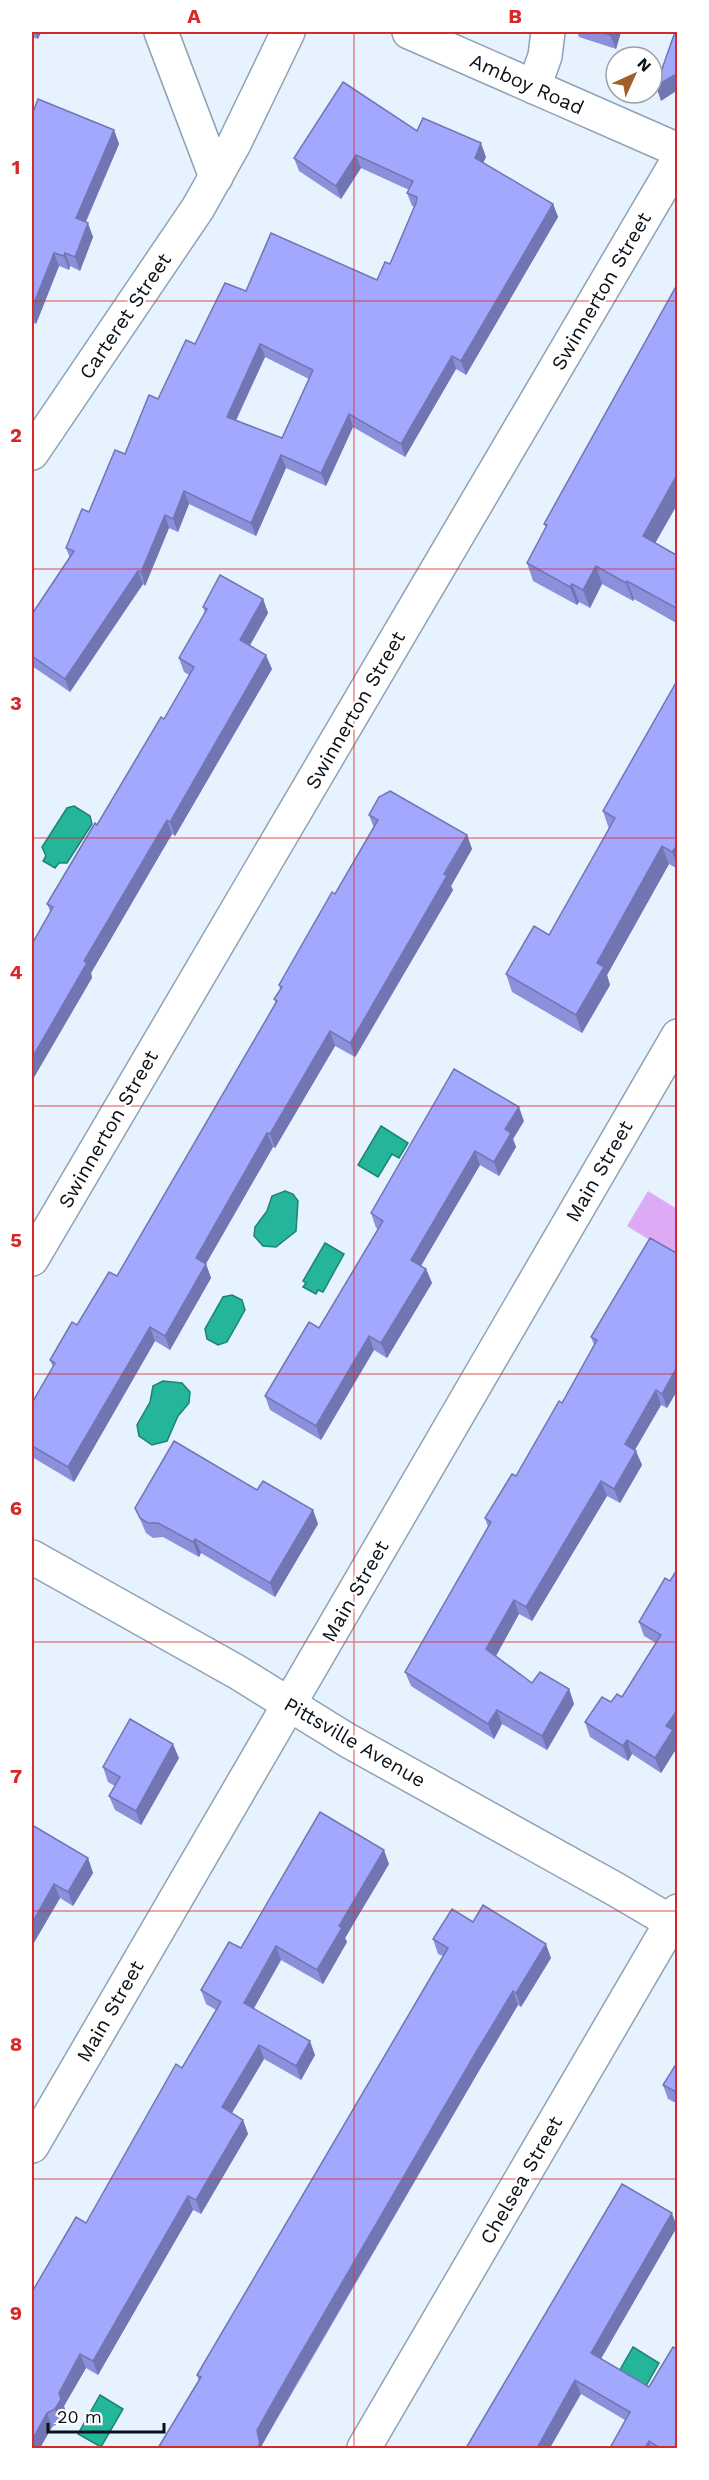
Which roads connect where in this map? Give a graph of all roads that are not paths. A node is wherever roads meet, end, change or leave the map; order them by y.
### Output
1 (161, 32) edge
2 (288, 32) edge
3 (409, 32) edge
4 (548, 32) edge
5 (534, 87) junction
6 (678, 150) edge
7 (678, 160) edge
8 (216, 177) junction
9 (32, 453) edge
10 (678, 1036) edge
11 (32, 1259) edge
12 (32, 1557) edge
13 (289, 1704) junction
14 (675, 1920) edge
15 (32, 2146) edge
16 (364, 2448) edge

1 - 8 street
2 - 8 street, Carteret Street
3 - 5 street, Amboy Road
4 - 5 street
5 - 6 street, Amboy Road
7 - 11 street, Swinnerton Street
8 - 9 street, Carteret Street
10 - 13 street, Main Street
12 - 13 street, Pittsville Avenue
13 - 14 street, Pittsville Avenue
13 - 15 street, Main Street
14 - 16 street, Chelsea Street

